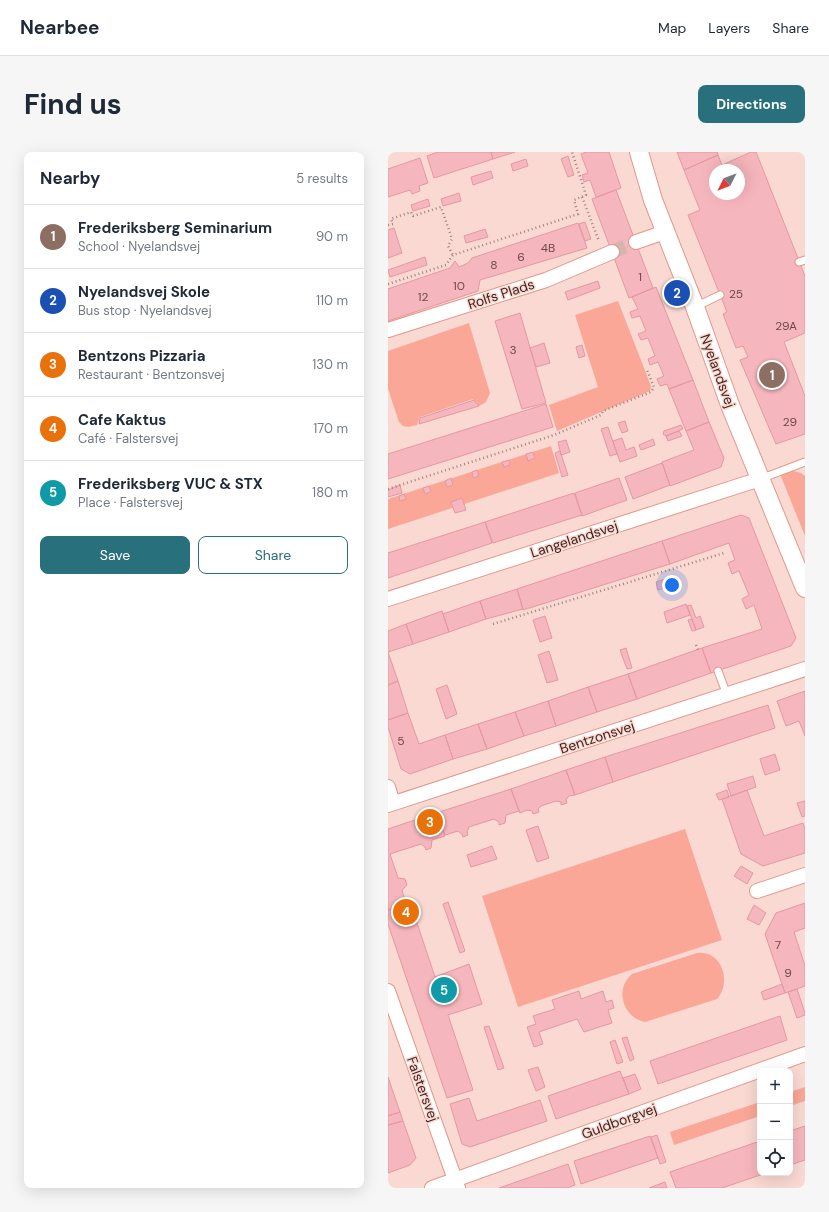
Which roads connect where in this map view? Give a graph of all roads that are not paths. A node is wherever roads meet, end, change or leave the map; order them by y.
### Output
1 (639, 152) edge
2 (665, 232) junction
3 (636, 242) tunnel mouth
4 (608, 253) tunnel mouth
5 (720, 295) dead end
6 (695, 307) junction
7 (388, 330) edge
8 (805, 462) edge
9 (760, 479) junction
10 (805, 588) edge
11 (388, 599) edge
12 (805, 669) edge
13 (718, 671) dead end
14 (726, 695) junction
15 (388, 787) edge
16 (391, 804) edge
17 (805, 875) edge
18 (757, 891) dead end
19 (388, 991) edge
20 (392, 1014) edge
21 (805, 1054) edge
22 (456, 1184) edge
23 (432, 1188) edge

1 - 2 street, Nyelandsvej
2 - 3 street
2 - 6 street, Nyelandsvej
4 - 7 street, Rolfs Plads
5 - 6 lane
6 - 9 street, Nyelandsvej
8 - 9 lane
9 - 10 street, Nyelandsvej
9 - 11 street, Langelandsvej
12 - 14 street, Bentzonsvej
13 - 14 lane
14 - 16 street, Bentzonsvej
15 - 16 street
17 - 18 street
19 - 20 street, Falstersvej
20 - 22 street, Falstersvej
21 - 22 street, Guldborgvej
22 - 23 street, Guldborgvej

